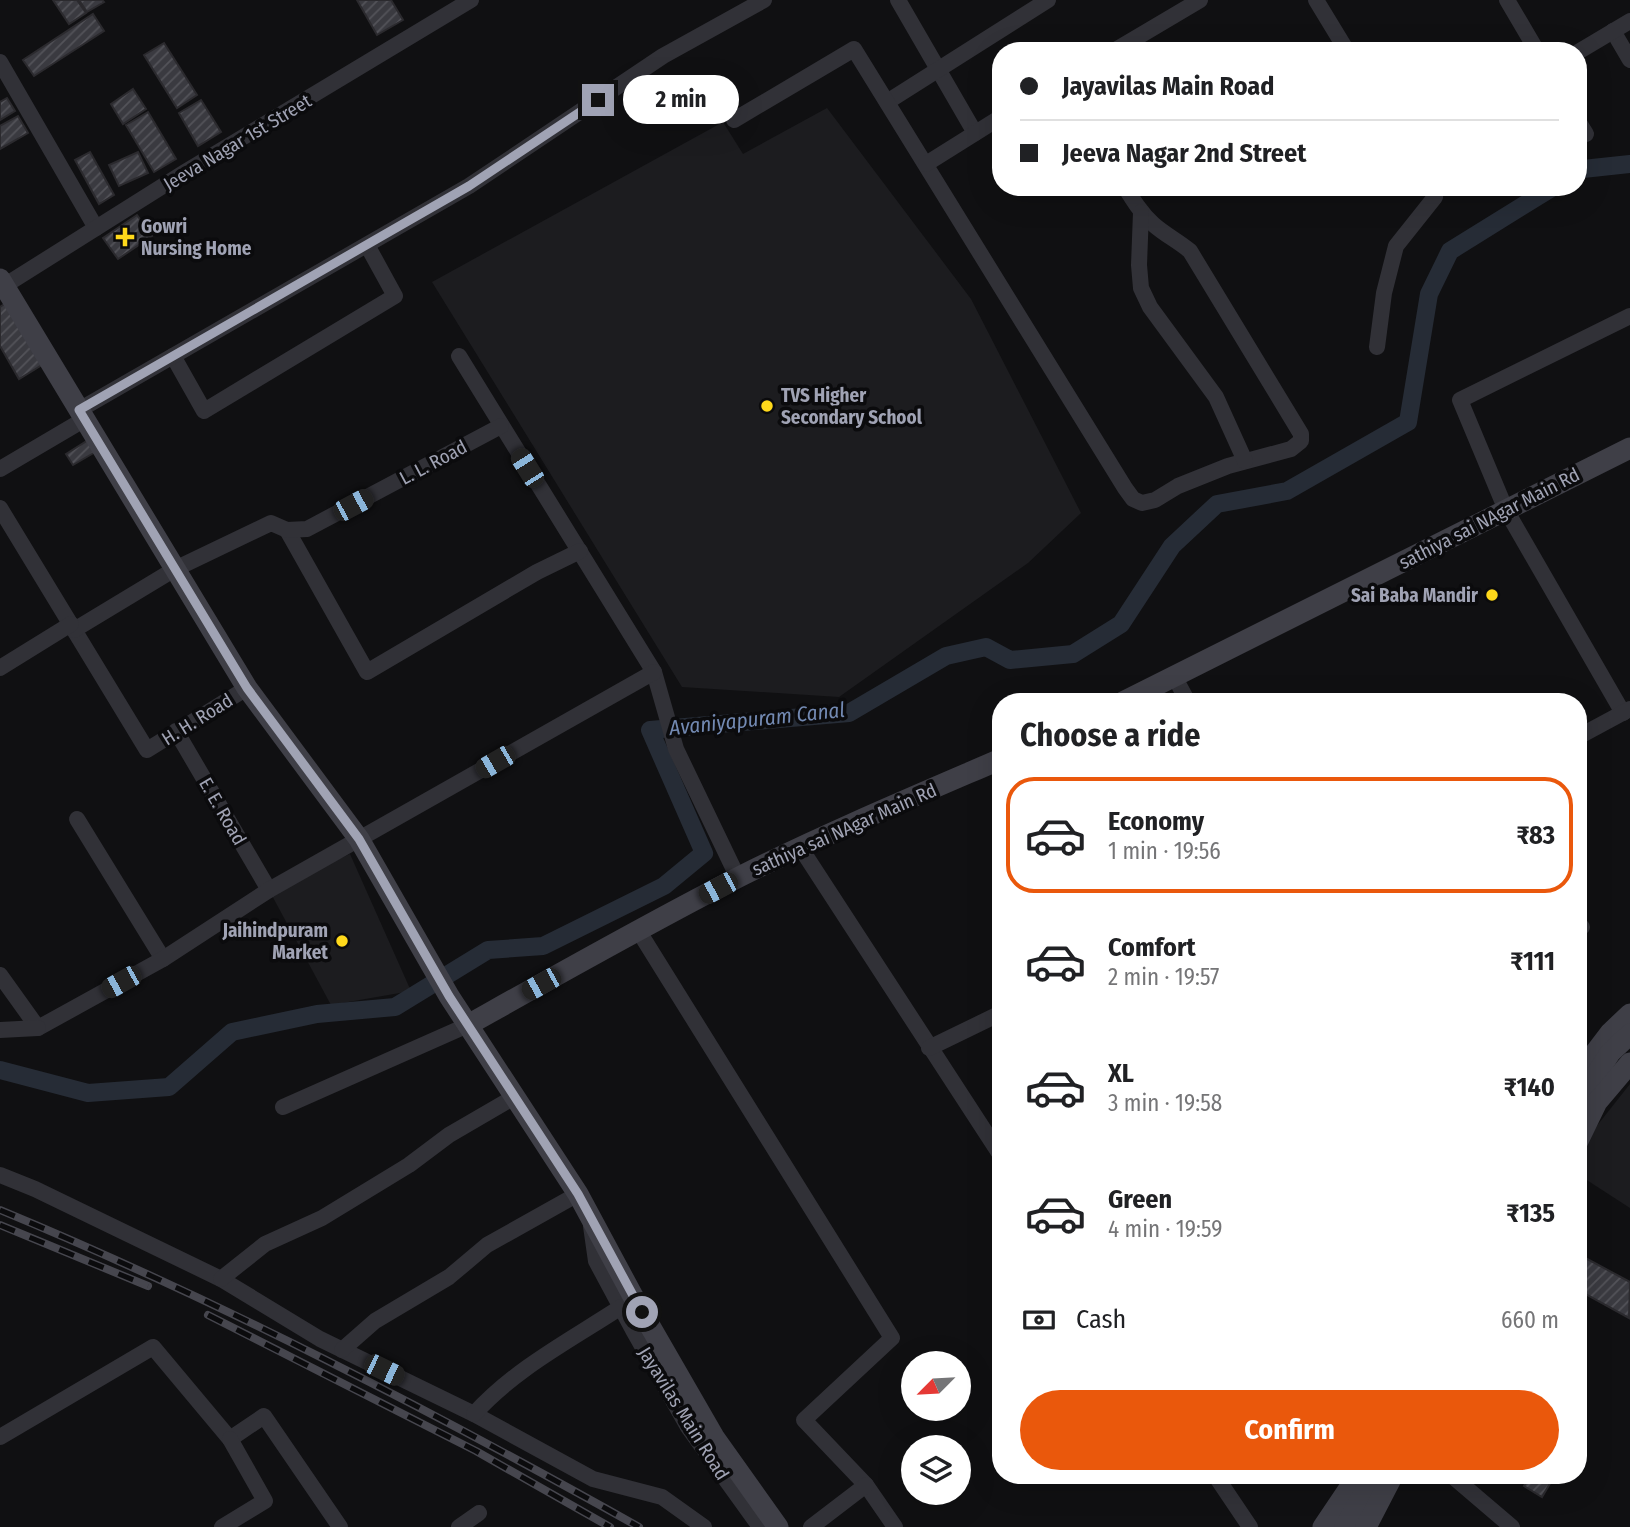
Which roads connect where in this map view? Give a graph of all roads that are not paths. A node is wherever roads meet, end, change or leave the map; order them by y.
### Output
1 (471, 0) edge
2 (764, 0) edge
3 (898, 0) edge
4 (1048, 0) edge
5 (1200, 0) edge
6 (1316, 0) edge
7 (1507, 0) edge
8 (1630, 21) edge
9 (1613, 31) junction
10 (1129, 42) edge
11 (1342, 42) edge
12 (1532, 42) edge
13 (1587, 46) edge
14 (1630, 60) edge
15 (0, 62) edge
16 (938, 68) junction
17 (887, 102) junction
18 (734, 120) dead end
19 (992, 123) edge
20 (975, 133) junction
21 (926, 164) junction
22 (1131, 196) edge
23 (1434, 196) edge
24 (1141, 212) junction
25 (96, 228) junction
26 (367, 244) junction
27 (1, 284) edge
28 (1630, 316) edge
29 (1377, 347) dead end
30 (173, 356) junction
31 (459, 356) dead end
32 (82, 415) junction
33 (501, 426) junction
34 (1630, 448) edge
35 (1245, 461) junction
36 (0, 469) edge
37 (0, 508) edge
38 (1506, 510) junction
39 (287, 530) junction
40 (580, 551) junction
41 (175, 569) junction
42 (72, 627) junction
43 (0, 668) edge
44 (654, 671) junction
45 (1174, 676) junction
46 (247, 688) junction
47 (1141, 693) edge
48 (1183, 693) edge
49 (1627, 711) edge
50 (176, 731) junction
51 (1587, 732) edge
52 (992, 763) edge
53 (77, 819) dead end
54 (359, 839) junction
55 (800, 847) junction
56 (738, 878) junction
57 (269, 890) junction
58 (638, 930) junction
59 (163, 959) junction
60 (0, 975) edge
61 (1630, 1014) edge
62 (992, 1017) edge
63 (468, 1025) junction
64 (38, 1028) junction
65 (0, 1030) edge
66 (1630, 1034) edge
67 (929, 1048) junction
68 (1587, 1063) edge
69 (1630, 1063) edge
70 (1587, 1089) edge
71 (516, 1096) junction
72 (283, 1107) dead end
73 (1587, 1123) edge
74 (992, 1142) edge
75 (0, 1175) edge
76 (578, 1194) junction
77 (590, 1216) junction
78 (221, 1279) junction
79 (621, 1307) junction
80 (342, 1350) junction
81 (474, 1414) junction
82 (0, 1437) edge
83 (230, 1439) junction
84 (1221, 1484) edge
85 (1352, 1484) edge
86 (1369, 1484) edge
87 (1388, 1484) edge
88 (1462, 1484) edge
89 (866, 1485) junction
90 (479, 1513) dead end
91 (222, 1527) edge
92 (340, 1527) edge
93 (459, 1527) edge
94 (704, 1527) edge
95 (760, 1527) edge
96 (778, 1527) edge
97 (811, 1527) edge
98 (895, 1527) edge
99 (1250, 1527) edge
100 (1323, 1527) edge
101 (1345, 1527) edge
102 (1366, 1527) edge
103 (1512, 1527) edge

1 - 25 street, Jeeva Nagar 1st Street
2 - 26 street
3 - 16 street
4 - 16 street
5 - 10 street
6 - 11 street
7 - 12 street
8 - 9 street
9 - 13 street
9 - 14 street
15 - 25 street
16 - 17 street
16 - 20 street
17 - 18 street
17 - 21 street
19 - 20 street
20 - 21 street
21 - 35 street
22 - 24 street
23 - 29 street
24 - 35 street
24 - 35 street
25 - 27 street, Jeeva Nagar 1st Street
26 - 30 street
26 - 30 street
27 - 32 street, Jayavilas Main Road
28 - 38 street
30 - 32 street
31 - 33 street
32 - 36 street
32 - 41 street, Jayavilas Main Road
33 - 39 street, L. L. Road
33 - 40 street
34 - 38 street, sathiya sai NAgar Main Rd
37 - 42 street
38 - 45 street, sathiya sai NAgar Main Rd
38 - 49 street
39 - 40 street
39 - 41 street, L. L. Road
40 - 44 street
41 - 42 street, L. L. Road
41 - 46 street, Jayavilas Main Road
42 - 43 street, L. L. Road
42 - 50 street, H. H. Road
44 - 54 street
44 - 56 street
45 - 47 street, sathiya sai NAgar Main Rd
45 - 48 street
46 - 50 street, H. H. Road
46 - 54 street, Jayavilas Main Road
49 - 51 street
50 - 57 street, E. E. Road
52 - 55 street, sathiya sai NAgar Main Rd
53 - 59 street
54 - 57 street
54 - 63 street, Jayavilas Main Road
55 - 56 street, sathiya sai NAgar Main Rd
55 - 67 street
56 - 58 street, sathiya sai NAgar Main Rd
57 - 59 street
58 - 63 street, sathiya sai NAgar Main Rd
58 - 89 street
59 - 64 street
60 - 64 street
61 - 68 street
62 - 67 street
63 - 71 street, Jayavilas Main Road
63 - 72 street
64 - 65 street
66 - 70 street
67 - 74 street
69 - 73 street
71 - 76 street, Jayavilas Main Road
71 - 78 street
75 - 78 street
76 - 77 street, Jayavilas Main Road
76 - 80 street
77 - 79 street, Jayavilas Main Road
77 - 96 street, Jayavilas Main Road
78 - 80 street
79 - 81 street
79 - 95 street, Jayavilas Main Road
80 - 81 street
81 - 94 street
82 - 83 street
83 - 91 street
83 - 92 street
84 - 99 street
85 - 100 street
86 - 101 street
87 - 102 street
88 - 103 street
89 - 97 street
89 - 98 street
90 - 93 street

